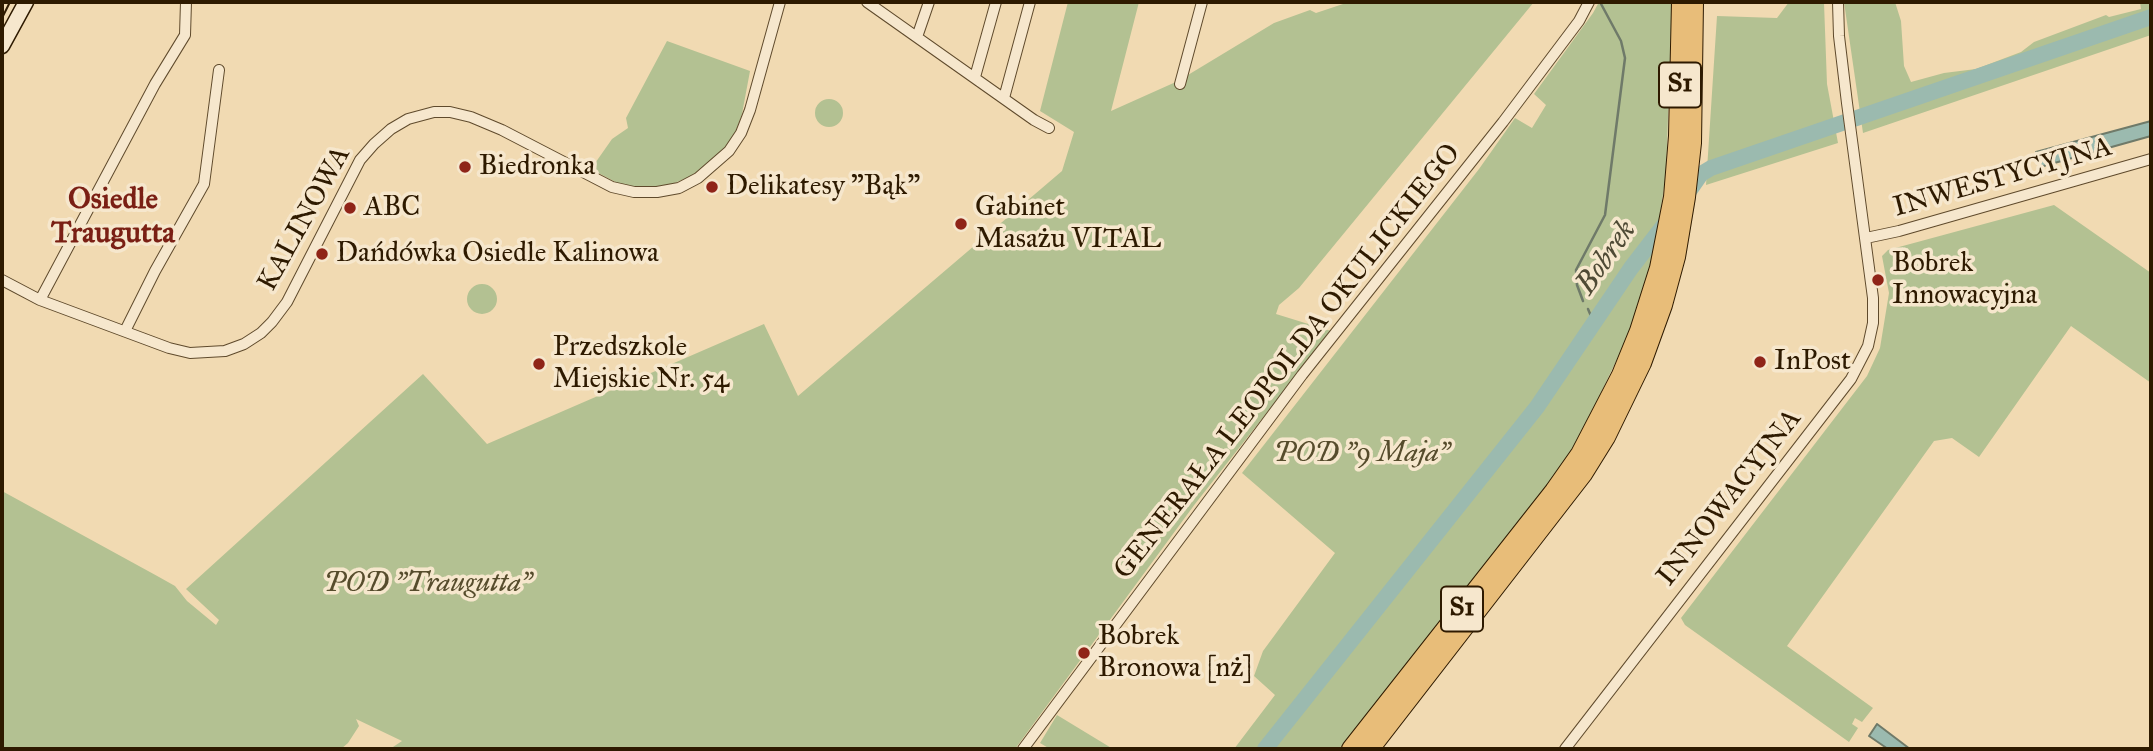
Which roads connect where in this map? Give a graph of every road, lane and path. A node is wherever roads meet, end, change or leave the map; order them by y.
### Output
1 (26, 2) edge
2 (186, 2) edge
3 (780, 2) edge
4 (870, 2) edge
5 (929, 2) edge
6 (996, 2) edge
7 (1030, 2) edge
8 (1202, 2) edge
9 (1589, 2) edge
10 (1681, 2) edge
11 (1694, 2) edge
12 (1838, 2) edge
13 (917, 37) junction
14 (2, 46) edge
15 (219, 70) dead end
16 (975, 77) junction
17 (1180, 84) dead end
18 (1004, 98) junction
19 (1049, 128) dead end
20 (2151, 159) edge
21 (1866, 238) junction
22 (2, 280) edge
23 (40, 300) junction
24 (125, 331) junction
25 (1023, 749) edge
26 (1351, 749) edge
27 (1370, 749) edge
28 (1565, 749) edge

1 - 14 main road
2 - 23 street
3 - 24 street, KALINOWA
4 - 13 street
5 - 13 street
6 - 16 street
7 - 18 street
8 - 17 street
9 - 25 street, GENERAŁA LEOPOLDA OKULICKIEGO
10 - 26 highway, S1
11 - 27 highway, S1
12 - 21 street, INNOWACYJNA
13 - 16 street
15 - 24 street
16 - 18 street
18 - 19 street
20 - 21 street, INWESTYCYJNA
21 - 28 street, INNOWACYJNA
22 - 23 street, KALINOWA
23 - 24 street, KALINOWA

